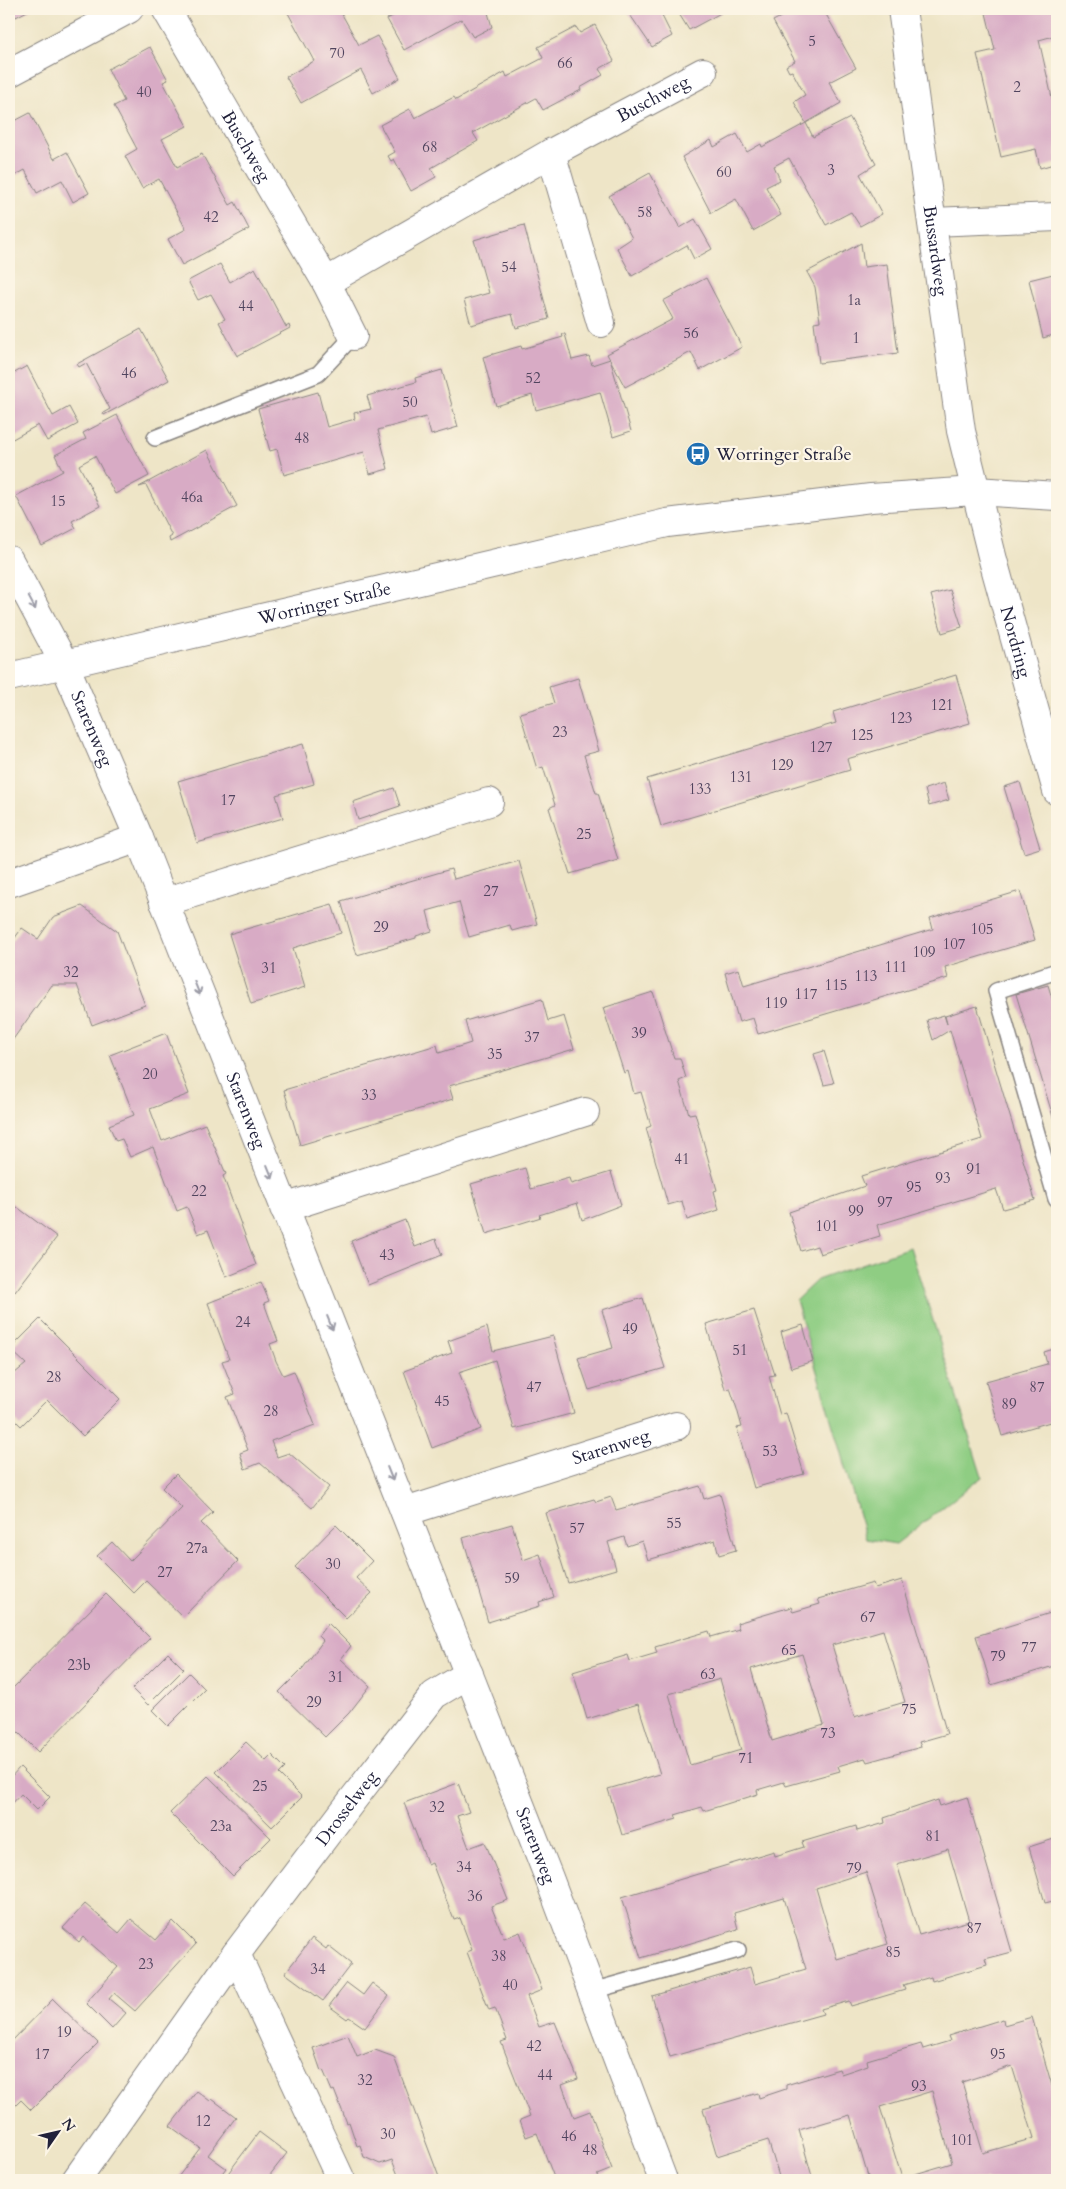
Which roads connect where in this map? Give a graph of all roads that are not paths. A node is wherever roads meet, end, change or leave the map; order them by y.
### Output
1 (129, 9) edge
2 (166, 9) edge
3 (902, 9) edge
4 (702, 72) dead end
5 (9, 73) edge
6 (551, 153) junction
7 (1057, 217) edge
8 (932, 222) junction
9 (326, 282) junction
10 (601, 323) dead end
11 (354, 336) joint
12 (155, 438) dead end
13 (975, 492) junction
14 (1057, 496) edge
15 (9, 560) edge
16 (64, 663) junction
17 (9, 677) edge
18 (1057, 791) edge
19 (489, 802) dead end
20 (138, 838) junction
21 (9, 883) edge
22 (164, 902) junction
23 (1057, 971) edge
24 (585, 1112) dead end
25 (1056, 1199) dead end
26 (284, 1208) junction
27 (676, 1426) dead end
28 (405, 1512) junction
29 (469, 1674) junction
30 (738, 1950) dead end
31 (236, 1954) junction
32 (592, 1991) junction
33 (76, 2180) edge
34 (341, 2180) edge
35 (664, 2180) edge

1 - 5 street
2 - 9 street, Buschweg
3 - 8 street, Bussardweg
4 - 6 street, Buschweg
6 - 9 street, Buschweg
6 - 10 street
7 - 8 street
8 - 13 street, Bussardweg
9 - 11 street, Buschweg
11 - 12 lane
13 - 14 street, Worringer Straße
13 - 16 street, Worringer Straße
13 - 18 street, Nordring
15 -> 16 street, Starenweg
16 - 17 street, Worringer Straße
16 - 20 street, Starenweg
19 - 22 street
20 - 21 street
20 - 22 street, Starenweg
22 -> 26 street, Starenweg
23 - 25 lane
24 - 26 street
26 -> 28 street, Starenweg
27 - 28 street, Starenweg
28 - 29 street, Starenweg
29 - 31 street, Drosselweg
29 - 32 street, Starenweg
30 - 32 lane
31 - 33 street, Drosselweg
31 - 34 street
32 - 35 street, Starenweg

